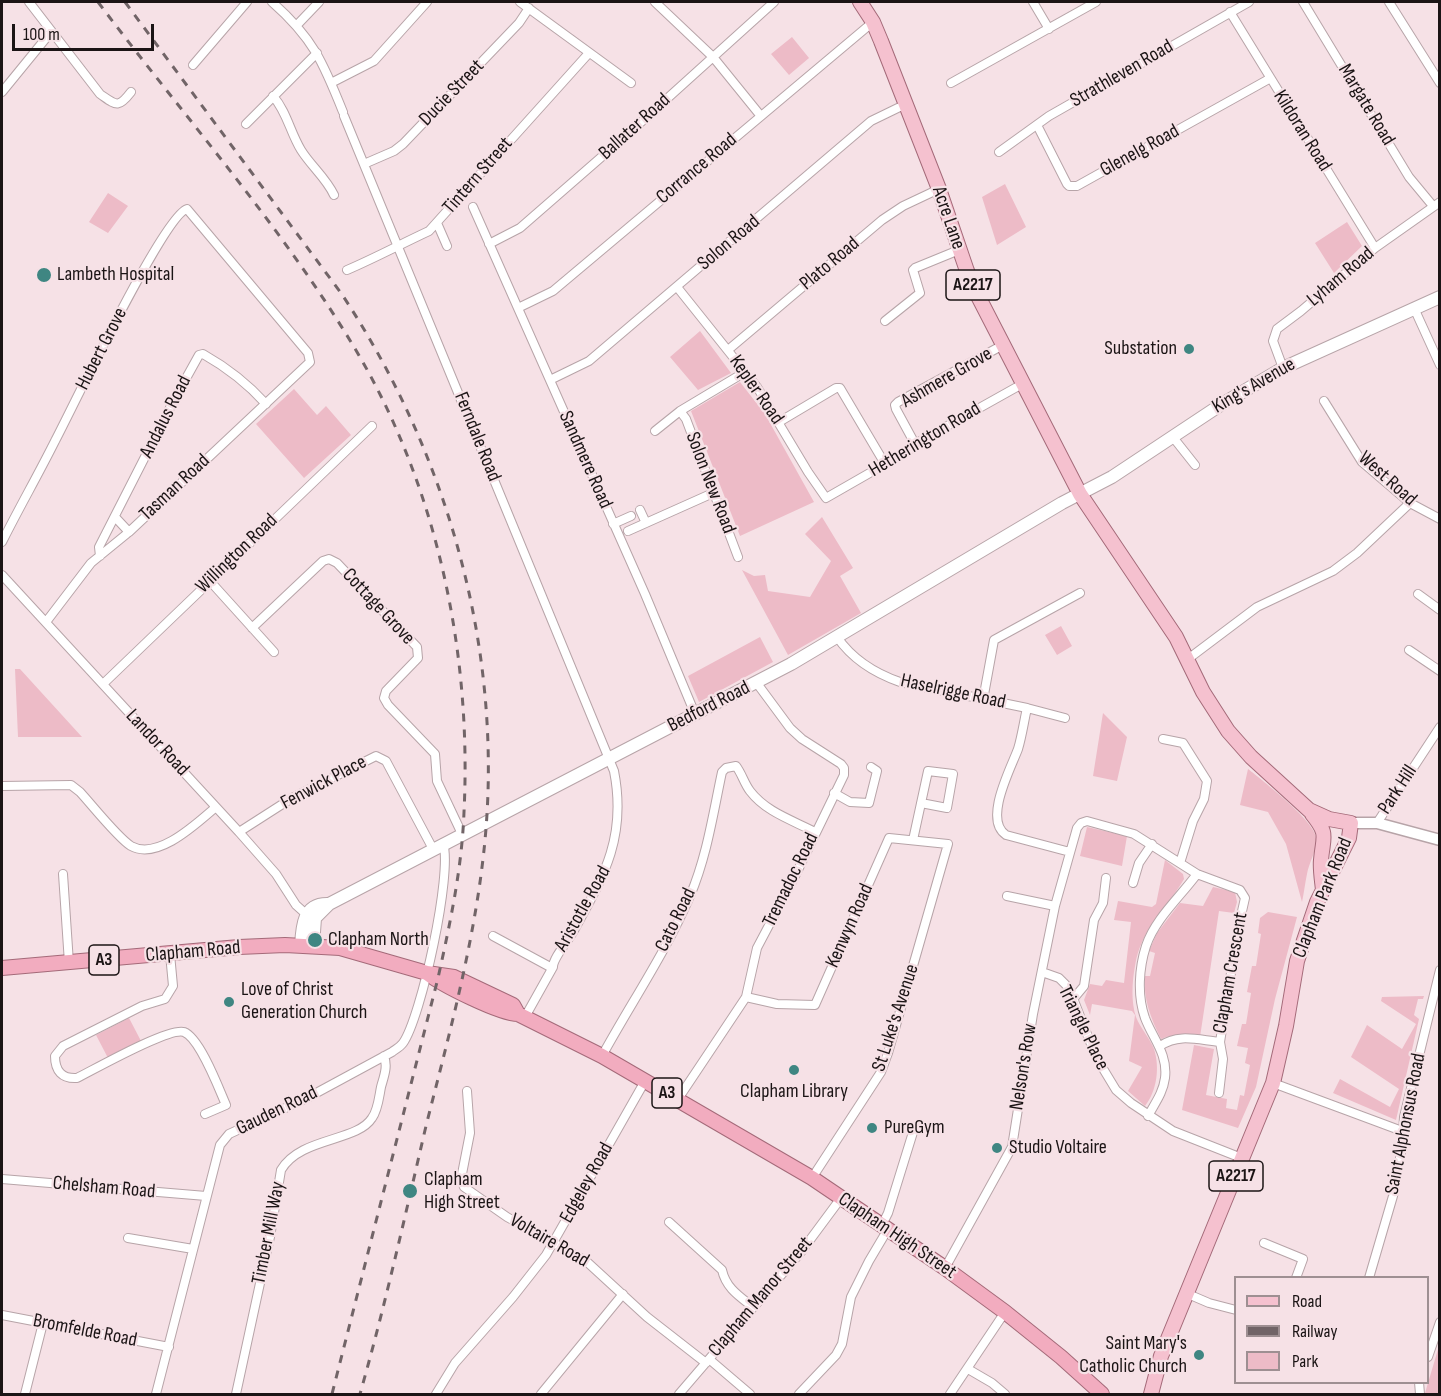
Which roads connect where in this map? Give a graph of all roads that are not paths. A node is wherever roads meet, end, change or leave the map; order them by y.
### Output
1 (29, 2) edge
2 (247, 2) edge
3 (272, 2) edge
4 (319, 2) edge
5 (427, 2) edge
6 (519, 2) edge
7 (655, 2) edge
8 (774, 2) edge
9 (860, 2) edge
10 (1033, 2) edge
11 (1096, 2) edge
12 (1249, 2) edge
13 (1303, 2) edge
14 (1389, 2) edge
15 (529, 8) junction
16 (1230, 12) junction
17 (873, 22) junction
18 (297, 25) junction
19 (1049, 29) junction
20 (51, 32) junction
21 (317, 52) junction
22 (589, 53) junction
23 (713, 57) junction
24 (193, 65) dead end
25 (1269, 79) junction
26 (331, 82) junction
27 (631, 83) dead end
28 (951, 83) dead end
29 (1440, 83) edge
30 (2, 92) edge
31 (130, 92) dead end
32 (273, 96) junction
33 (906, 104) junction
34 (760, 115) junction
35 (246, 124) dead end
36 (1037, 125) junction
37 (999, 152) dead end
38 (364, 164) junction
39 (939, 189) junction
40 (334, 195) dead end
41 (1436, 204) edge
42 (472, 207) dead end
43 (437, 223) junction
44 (489, 244) junction
45 (447, 246) dead end
46 (399, 247) junction
47 (1374, 248) junction
48 (959, 250) junction
49 (347, 270) dead end
50 (676, 287) junction
51 (1440, 297) edge
52 (518, 308) junction
53 (1414, 308) junction
54 (885, 321) dead end
55 (1003, 345) junction
56 (729, 350) junction
57 (311, 360) joint
58 (1440, 365) edge
59 (1283, 368) junction
60 (745, 372) junction
61 (550, 380) junction
62 (1023, 383) junction
63 (1324, 401) dead end
64 (266, 404) junction
65 (680, 411) junction
66 (779, 422) junction
67 (372, 426) dead end
68 (656, 431) dead end
69 (1172, 436) junction
70 (915, 444) junction
71 (885, 464) junction
72 (1195, 465) dead end
73 (713, 493) junction
74 (1080, 494) junction
75 (826, 498) joint
76 (1410, 503) junction
77 (640, 510) dead end
78 (631, 516) dead end
79 (115, 517) junction
80 (1440, 519) edge
81 (646, 523) junction
82 (613, 524) junction
83 (628, 531) dead end
84 (129, 532) junction
85 (2, 542) edge
86 (100, 556) junction
87 (738, 557) dead end
88 (2, 575) edge
89 (209, 580) junction
90 (1080, 593) dead end
91 (1418, 594) dead end
92 (1440, 610) edge
93 (46, 622) junction
94 (252, 628) junction
95 (837, 637) junction
96 (1408, 650) dead end
97 (274, 652) dead end
98 (1188, 659) junction
99 (1440, 671) edge
100 (756, 682) junction
101 (102, 684) junction
102 (983, 700) junction
103 (1027, 708) junction
104 (695, 714) junction
105 (1065, 718) dead end
106 (1440, 727) edge
107 (1163, 739) dead end
108 (609, 759) junction
109 (871, 767) dead end
110 (2, 786) edge
111 (834, 793) junction
112 (921, 803) junction
113 (216, 807) junction
114 (1309, 810) junction
115 (1351, 823) junction
116 (1377, 823) junction
117 (815, 831) junction
118 (238, 832) junction
119 (462, 834) junction
120 (913, 840) junction
121 (1440, 840) edge
122 (948, 844) joint
123 (1152, 844) junction
124 (438, 846) junction
125 (1070, 852) junction
126 (1180, 863) junction
127 (63, 874) dead end
128 (1197, 874) junction
129 (1106, 878) dead end
130 (1133, 883) dead end
131 (1323, 890) junction
132 (1007, 896) dead end
133 (329, 904) junction
134 (1055, 906) junction
135 (306, 914) junction
136 (494, 936) dead end
137 (307, 946) junction
138 (170, 954) junction
139 (69, 963) junction
140 (552, 968) junction
141 (2, 969) edge
142 (1440, 970) edge
143 (1042, 972) junction
144 (427, 973) junction
145 (746, 997) junction
146 (1074, 998) junction
147 (522, 1016) junction
148 (1220, 1042) junction
149 (1160, 1046) junction
150 (384, 1056) junction
151 (602, 1056) junction
152 (645, 1081) junction
153 (1274, 1083) junction
154 (467, 1091) dead end
155 (1219, 1093) dead end
156 (678, 1100) junction
157 (206, 1114) dead end
158 (1148, 1116) junction
159 (914, 1129) dead end
160 (1402, 1131) junction
161 (1244, 1159) junction
162 (812, 1178) junction
163 (2, 1179) edge
164 (206, 1196) junction
165 (841, 1198) junction
166 (669, 1222) dead end
167 (885, 1227) junction
168 (128, 1238) dead end
169 (554, 1243) junction
170 (1264, 1243) dead end
171 (193, 1249) junction
172 (945, 1268) junction
173 (1297, 1276) edge
174 (1370, 1276) edge
175 (622, 1294) junction
176 (1188, 1294) junction
177 (753, 1307) junction
178 (1234, 1309) edge
179 (1005, 1312) junction
180 (2, 1315) edge
181 (1440, 1322) edge
182 (43, 1323) junction
183 (169, 1347) junction
184 (1429, 1354) edge
185 (708, 1361) junction
186 (968, 1369) junction
187 (1151, 1390) edge
188 (25, 1395) edge
189 (156, 1395) edge
190 (236, 1395) edge
191 (436, 1395) edge
192 (541, 1395) edge
193 (679, 1395) edge
194 (750, 1395) edge
195 (799, 1395) edge
196 (950, 1395) edge
197 (1005, 1395) edge
198 (1102, 1395) edge
199 (1138, 1395) edge

1 - 20 street
2 - 24 street
3 - 18 street, Ferndale Road
4 - 18 street
5 - 26 street
6 - 15 street
7 - 23 street
8 - 23 street, Ballater Road
9 - 17 main road, Acre Lane / A2217
10 - 19 street
11 - 19 street
12 - 16 street, Strathleven Road
13 - 41 street, Margate Road
14 - 29 street
15 - 22 street
15 - 38 street, Ducie Street
16 - 25 street, Kildoran Road
16 - 36 street, Strathleven Road
17 - 33 main road, Acre Lane / A2217
17 - 34 street, Corrance Road
18 - 21 street, Ferndale Road
19 - 28 street
20 - 30 street
20 - 31 street
21 - 26 street, Ferndale Road
21 - 32 street
22 - 27 street
22 - 43 street, Tintern Street
23 - 34 street
23 - 44 street, Ballater Road
25 - 36 street, Glenelg Road
25 - 47 street, Kildoran Road
26 - 38 street, Ferndale Road
32 - 35 street
32 - 40 street
33 - 39 main road, Acre Lane / A2217
33 - 50 street, Solon Road
34 - 52 street, Corrance Road
36 - 37 street, Strathleven Road
38 - 46 street, Ferndale Road
39 - 48 main road, Acre Lane / A2217
39 - 56 street, Plato Road
41 - 47 street, Lyham Road
42 - 44 street, Sandmere Road
43 - 45 street
43 - 46 street, Tintern Street
44 - 52 street, Sandmere Road
46 - 49 street, Tintern Street
46 - 108 street, Ferndale Road
47 - 59 street, Lyham Road
48 - 54 street
48 - 55 main road, Acre Lane / A2217
50 - 56 street, Kepler Road
50 - 61 street, Solon Road
51 - 53 main road, King's Avenue
52 - 61 street, Sandmere Road
53 - 58 street
53 - 59 main road, King's Avenue
55 - 62 main road, Acre Lane / A2217
55 - 70 street, Ashmere Grove
56 - 60 street, Kepler Road
57 - 64 street, Tasman Road
57 - 85 street, Hubert Grove
59 - 69 main road, King's Avenue
60 - 65 street, Solon New Road
60 - 66 street, Kepler Road
61 - 82 street, Sandmere Road
62 - 70 street, Hetherington Road
62 - 74 main road, Acre Lane / A2217
63 - 76 street, West Road
64 - 79 street, Andalus Road
64 - 84 street, Tasman Road
65 - 68 street, Solon New Road
65 - 73 street, Solon New Road
66 - 71 street
66 - 75 street, Kepler Road
67 - 89 street, Willington Road
69 - 72 street
69 - 74 main road, King's Avenue
70 - 71 street, Hetherington Road
71 - 75 street, Hetherington Road
73 - 81 street
73 - 87 street, Solon New Road
74 - 95 main road, Bedford Road
74 - 98 main road, Clapham Park Road / A2217
76 - 80 street, West Road
76 - 98 street
77 - 81 street
78 - 82 street
79 - 84 street
79 - 86 street, Andalus Road
81 - 83 street
82 - 104 street, Sandmere Road
84 - 86 street, Tasman Road
86 - 93 street, Tasman Road
88 - 93 street, Landor Road
89 - 94 street
89 - 101 street, Willington Road
90 - 102 street
91 - 92 street
93 - 101 street, Landor Road
94 - 97 street
94 - 119 street, Cottage Grove
95 - 100 main road, Bedford Road
95 - 102 street, Haselrigge Road
96 - 99 street
98 - 114 main road, Clapham Park Road / A2217
100 - 104 main road, Bedford Road
100 - 111 street, Tremadoc Road
101 - 113 street, Landor Road
102 - 103 street, Haselrigge Road
103 - 105 street
103 - 125 street, Haselrigge Road
104 - 108 main road, Bedford Road
106 - 116 street, Park Hill
107 - 126 street
108 - 119 main road, Bedford Road
108 - 140 street, Aristotle Road
109 - 111 street
110 - 113 street
111 - 117 street, Tremadoc Road
112 - 112 street
112 - 120 street
113 - 118 street, Landor Road
114 - 115 main road, Clapham Park Road / A2217
114 - 131 main road
115 - 116 street
115 - 131 main road, Clapham Park Road / A2217
116 - 121 street
117 - 145 street, Tremadoc Road
117 - 151 street, Cato Road
118 - 124 street, Fenwick Place
118 - 135 street, Landor Road
119 - 124 main road, Bedford Road
120 - 122 street, Kenwyn Road
120 - 145 street, Kenwyn Road
122 - 162 street, St Luke's Avenue
123 - 125 street, Nelson's Row
123 - 126 street, Clapham Crescent
123 - 130 street
124 - 133 main road, Bedford Road
124 - 144 street, Gauden Road
125 - 134 street, Nelson's Row
126 - 128 street, Clapham Crescent
127 - 139 street
128 - 148 street, Clapham Crescent
128 - 149 street
129 - 146 street
131 - 153 main road, Clapham Park Road / A2217
132 - 134 street
133 - 135 main road, Bedford Road
133 - 137 main road
134 - 143 street, Nelson's Row
135 - 137 main road
136 - 140 street
137 - 138 highway, Clapham Road / A3
137 - 144 highway, Clapham High Street / A3
138 - 139 highway, Clapham Road / A3
138 - 157 street
139 - 141 highway, Clapham Road / A3
140 - 147 street, Aristotle Road
142 - 160 street, Saint Alphonsus Road
143 - 146 street, Triangle Place
143 - 172 street, Nelson's Row
144 - 147 highway, Clapham High Street / A3
144 - 150 street, Gauden Road
145 - 156 street, Tremadoc Road
146 - 158 street, Triangle Place
147 - 151 highway, Clapham High Street / A3
148 - 149 street, Clapham Crescent
148 - 155 street
149 - 158 street
150 - 164 street, Gauden Road
150 - 190 street, Timber Mill Way
151 - 152 highway, Clapham High Street / A3
152 - 156 highway, Clapham High Street / A3
152 - 169 street, Edgeley Road
153 - 160 street
153 - 161 main road, Clapham Park Road / A2217
154 - 169 street, Voltaire Road
156 - 162 highway, Clapham High Street / A3
158 - 161 street, Triangle Place
159 - 167 street
160 - 174 street, Saint Alphonsus Road
161 - 176 main road, Clapham Park Road / A2217
162 - 165 highway, Clapham High Street / A3
163 - 164 street, Chelsham Road
164 - 171 street, Gauden Road
165 - 167 highway, Clapham High Street / A3
165 - 177 street, Clapham Manor Street
166 - 177 street
167 - 172 highway, Clapham High Street / A3
167 - 195 street
168 - 171 street
169 - 175 street, Voltaire Road
169 - 191 street, Edgeley Road
170 - 173 street
171 - 183 street, Gauden Road
172 - 179 highway, Clapham High Street / A3
175 - 185 street, Voltaire Road
175 - 192 street
176 - 178 street
176 - 187 main road, Clapham Park Road / A2217
177 - 185 street, Clapham Manor Street
179 - 186 street
179 - 198 highway, Clapham High Street / A3
180 - 182 street, Bromfelde Road
181 - 184 street
182 - 183 street, Bromfelde Road
182 - 188 street
183 - 189 street, Gauden Road
185 - 193 street, Clapham Manor Street
185 - 194 street, Voltaire Road
186 - 196 street
186 - 197 street
187 - 199 main road, Clapham Park Road / A2217

